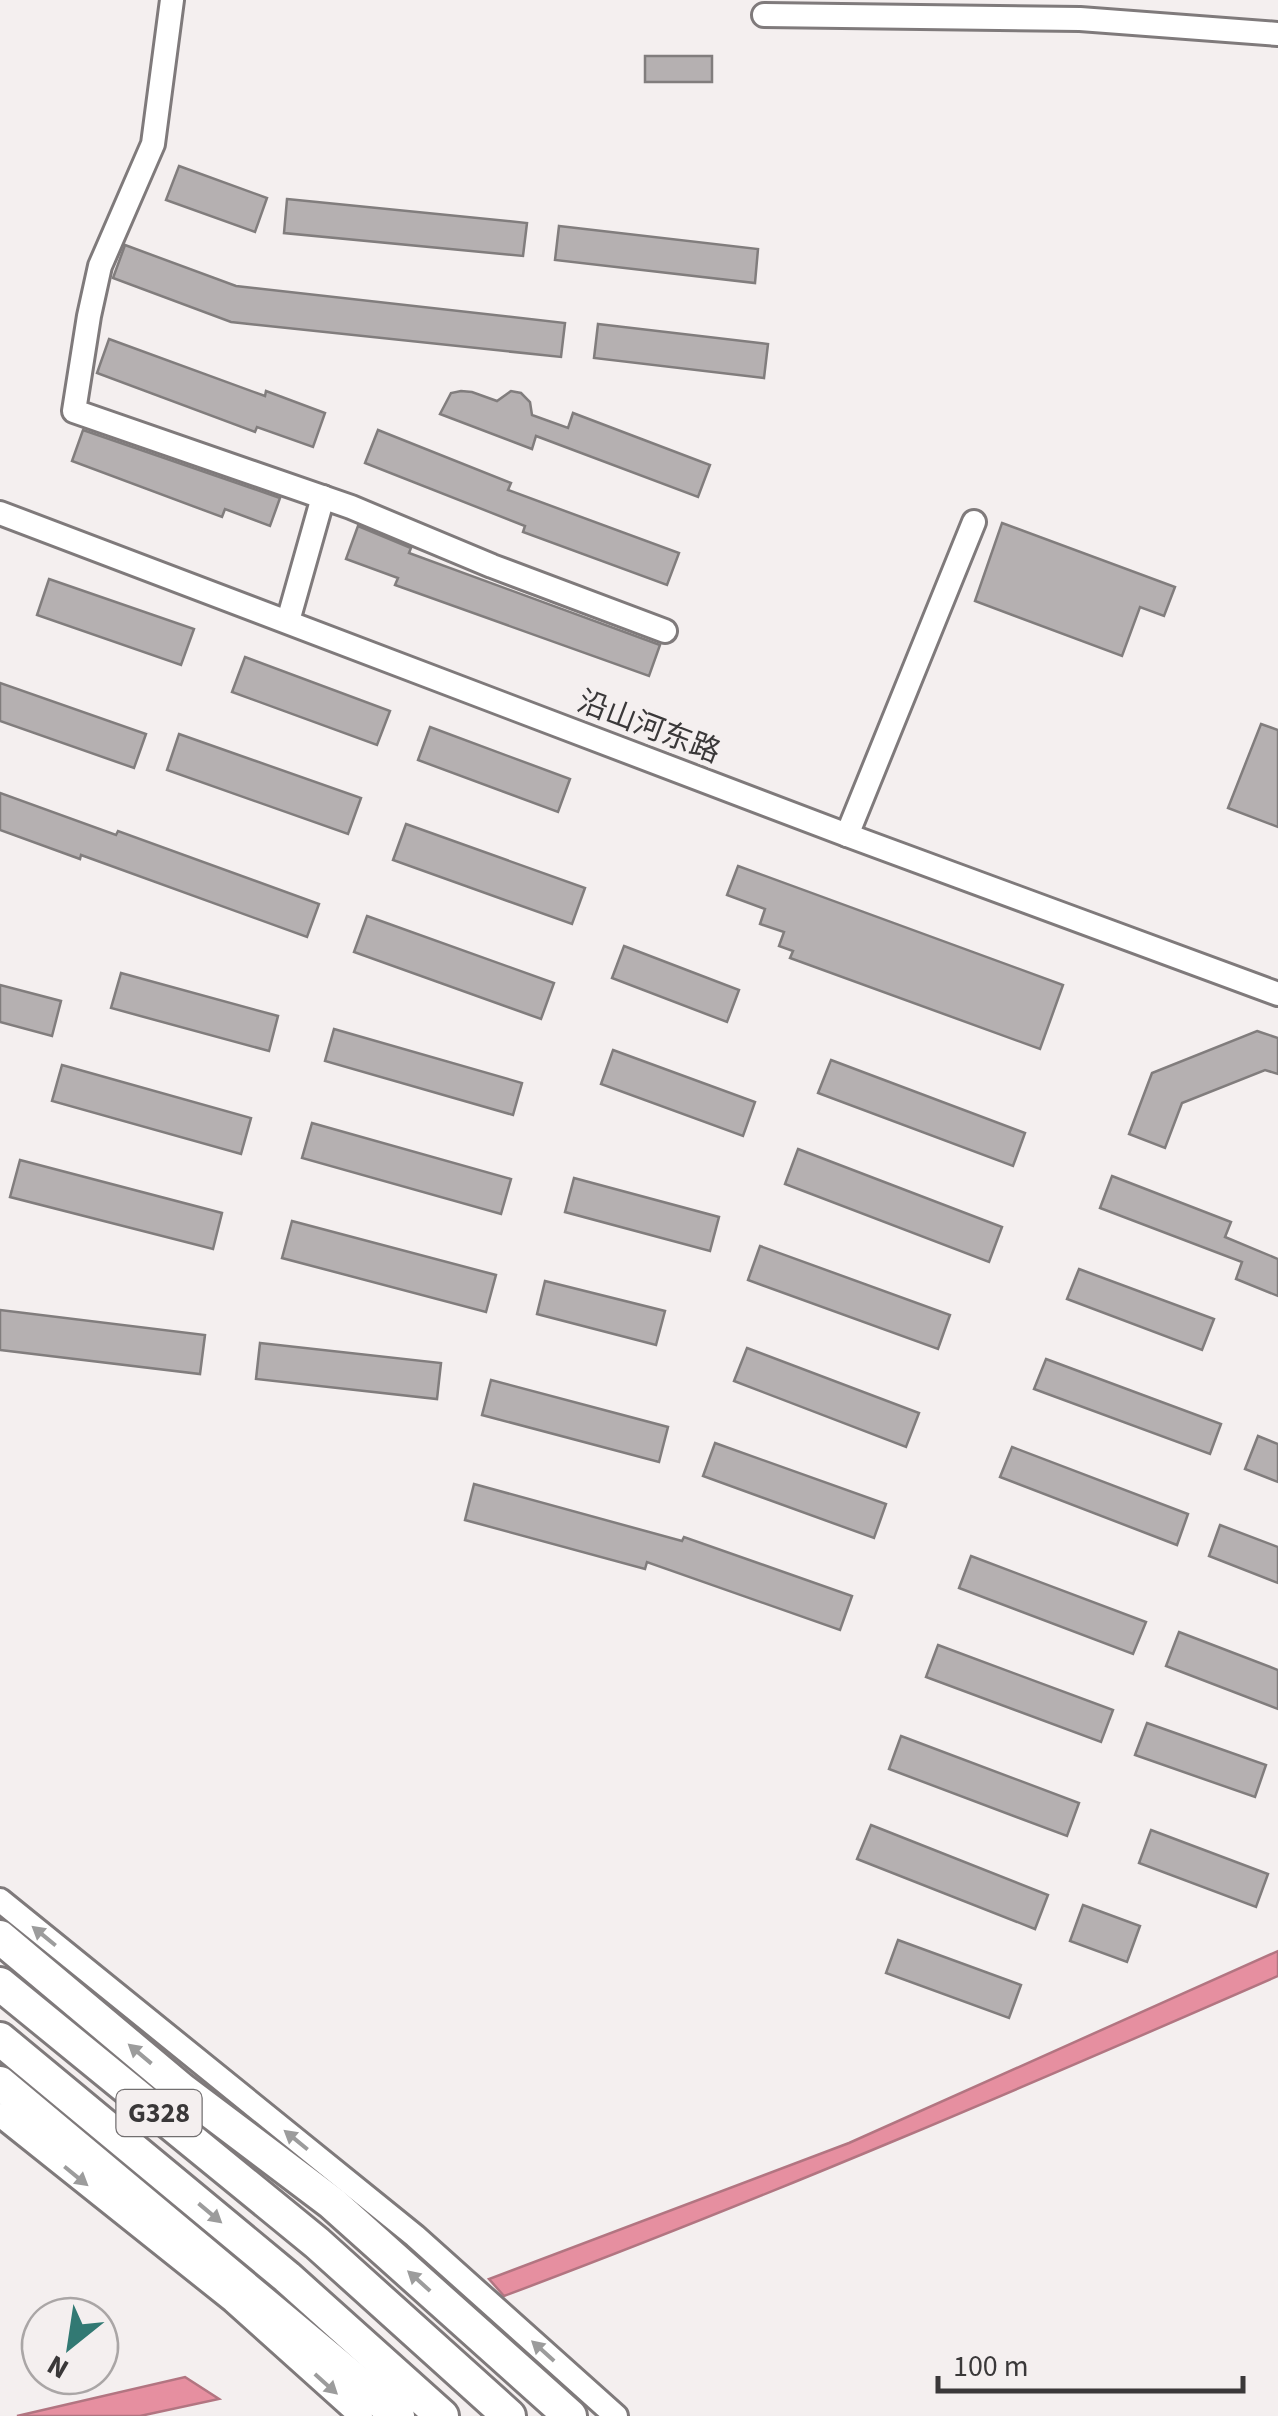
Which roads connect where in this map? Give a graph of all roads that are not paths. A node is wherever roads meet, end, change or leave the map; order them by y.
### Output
1 (172, 0) edge
2 (764, 14) dead end
3 (1278, 34) edge
4 (323, 497) junction
5 (0, 513) edge
6 (974, 522) dead end
7 (288, 621) junction
8 (665, 631) dead end
9 (847, 835) junction
10 (1278, 994) edge
11 (0, 1900) edge
12 (0, 1937) edge
13 (0, 1984) edge
14 (0, 2039) edge
15 (0, 2082) edge
16 (0, 2115) edge
17 (361, 2416) edge
18 (398, 2416) edge
19 (442, 2416) edge
20 (510, 2416) edge
21 (570, 2416) edge
22 (616, 2416) edge

1 - 4 street
2 - 3 street
4 - 7 street
4 - 8 street
5 - 7 street, 沿山河东路
6 - 9 street
7 - 9 street, 沿山河东路
9 - 10 street, 沿山河东路
22 -> 11 street
21 -> 12 highway
13 - 20 highway, G328
14 -> 19 highway, G328
15 - 18 highway
16 -> 17 street

